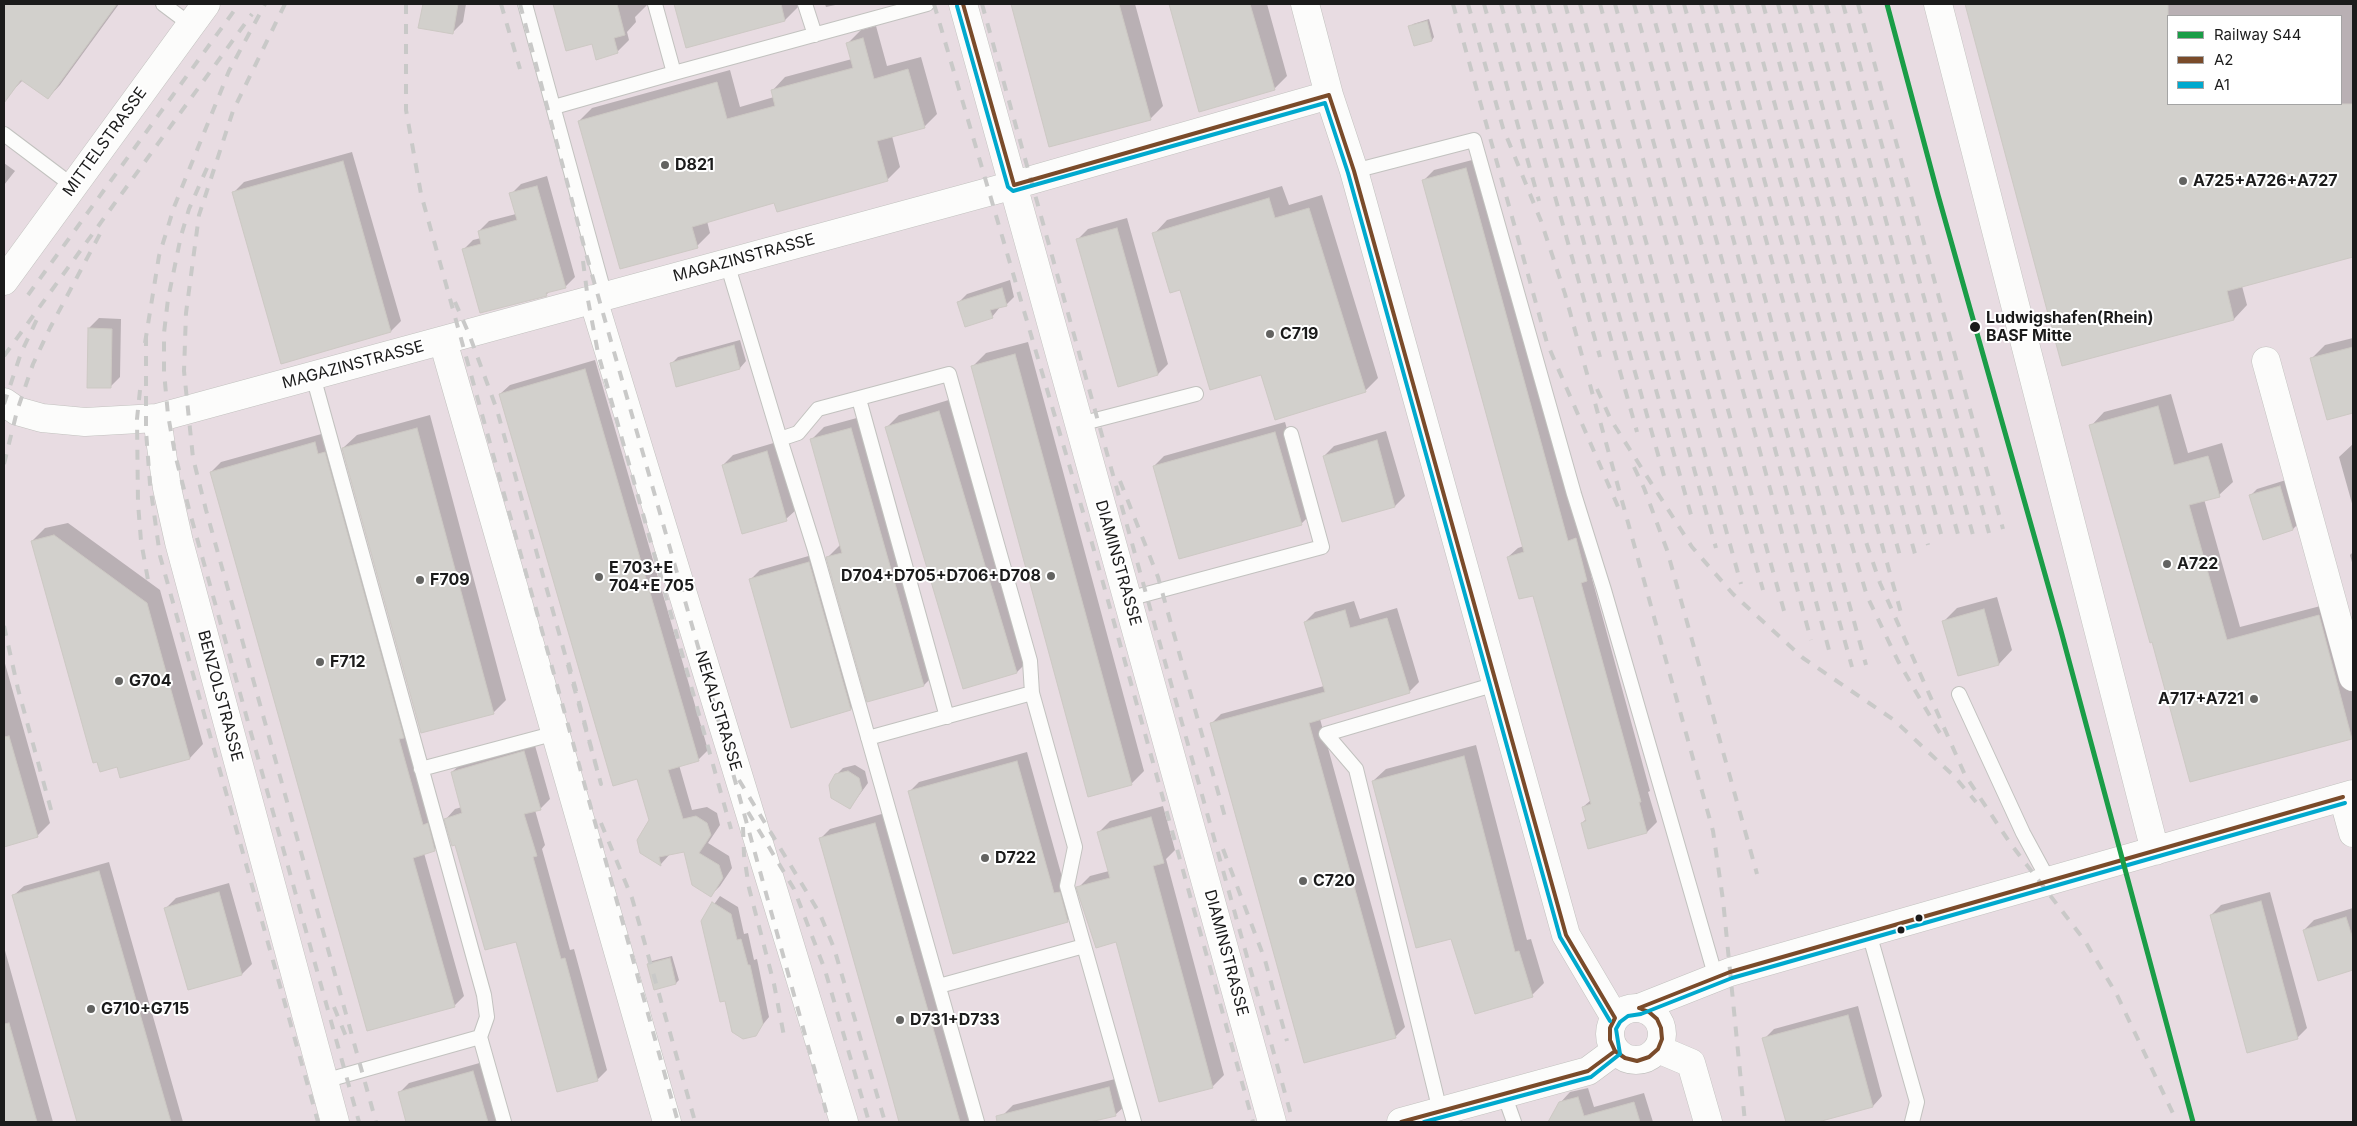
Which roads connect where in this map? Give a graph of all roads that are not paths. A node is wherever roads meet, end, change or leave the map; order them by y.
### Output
1 (163, 4) edge
2 (526, 4) edge
3 (655, 4) edge
4 (805, 4) edge
5 (927, 4) edge
6 (963, 4) edge
7 (1304, 4) edge
8 (1938, 4) edge
9 (198, 14) edge
10 (815, 34) junction
11 (674, 73) junction
12 (1329, 95) junction
13 (554, 107) junction
14 (4, 134) edge
15 (1354, 171) junction
16 (1014, 185) junction
17 (73, 186) junction
18 (727, 262) junction
19 (4, 281) edge
20 (599, 297) junction
21 (443, 341) junction
22 (2266, 361) dead end
23 (313, 376) junction
24 (1196, 394) dead end
25 (859, 398) junction
26 (4, 402) edge
27 (157, 418) junction
28 (1080, 424) junction
29 (1291, 434) dead end
30 (780, 440) junction
31 (1128, 600) junction
32 (2353, 676) edge
33 (1496, 684) junction
34 (1032, 693) junction
35 (1959, 694) dead end
36 (947, 717) junction
37 (556, 733) junction
38 (868, 738) junction
39 (421, 769) junction
40 (2348, 796) edge
41 (2353, 833) edge
42 (2155, 851) junction
43 (2048, 881) junction
44 (1869, 933) junction
45 (1084, 946) junction
46 (1716, 978) junction
47 (939, 986) junction
48 (1627, 1013) junction
49 (480, 1038) junction
50 (1658, 1049) junction
51 (1615, 1051) junction
52 (324, 1081) junction
53 (1504, 1094) junction
54 (1440, 1111) junction
55 (335, 1122) edge
56 (504, 1122) edge
57 (667, 1122) edge
58 (844, 1122) edge
59 (977, 1122) edge
60 (1134, 1122) edge
61 (1272, 1122) edge
62 (1401, 1122) edge
63 (1514, 1122) edge
64 (1708, 1122) edge
65 (1912, 1122) edge

1 - 9 lane
2 - 13 lane
3 - 11 lane
4 - 10 lane
5 - 10 lane
6 - 16 street, DIAMINSTRASSE
7 - 12 street
8 - 42 street
9 - 17 street, MITTELSTRASSE
10 - 11 lane
11 - 13 lane
12 - 15 street
12 - 16 street, MAGAZINSTRASSE
13 - 20 lane
14 - 17 lane
15 - 33 street
15 - 46 lane
16 - 18 street, MAGAZINSTRASSE
16 - 28 street, DIAMINSTRASSE
17 - 19 street, MITTELSTRASSE
18 - 20 street, MAGAZINSTRASSE
18 - 30 lane
20 - 21 street, MAGAZINSTRASSE
20 - 58 street, NEKALSTRASSE
21 - 23 street, MAGAZINSTRASSE
21 - 37 street
22 - 32 street
23 - 27 street, MAGAZINSTRASSE
23 - 39 lane
24 - 28 lane
25 - 30 lane
25 - 34 lane
25 - 36 lane
26 - 27 street
27 - 52 street, BENZOLSTRASSE
28 - 31 street, DIAMINSTRASSE
29 - 31 lane
30 - 38 lane
31 - 61 street, DIAMINSTRASSE
33 - 48 street
33 - 54 lane
34 - 36 lane
34 - 45 lane
35 - 43 lane
36 - 38 lane
37 - 39 lane
37 - 57 street
38 - 47 lane
39 - 49 lane
40 - 41 street
40 - 42 street
42 - 43 street
43 - 44 street
44 - 46 street
44 - 65 lane
45 - 47 lane
45 - 60 lane
46 - 48 street
47 - 59 lane
48 - 50 street
48 - 51 street
49 - 52 lane
49 - 56 lane
50 - 51 street
50 - 64 street
51 - 53 street
52 - 55 street, BENZOLSTRASSE
53 - 54 street
53 - 63 lane
54 - 62 street

